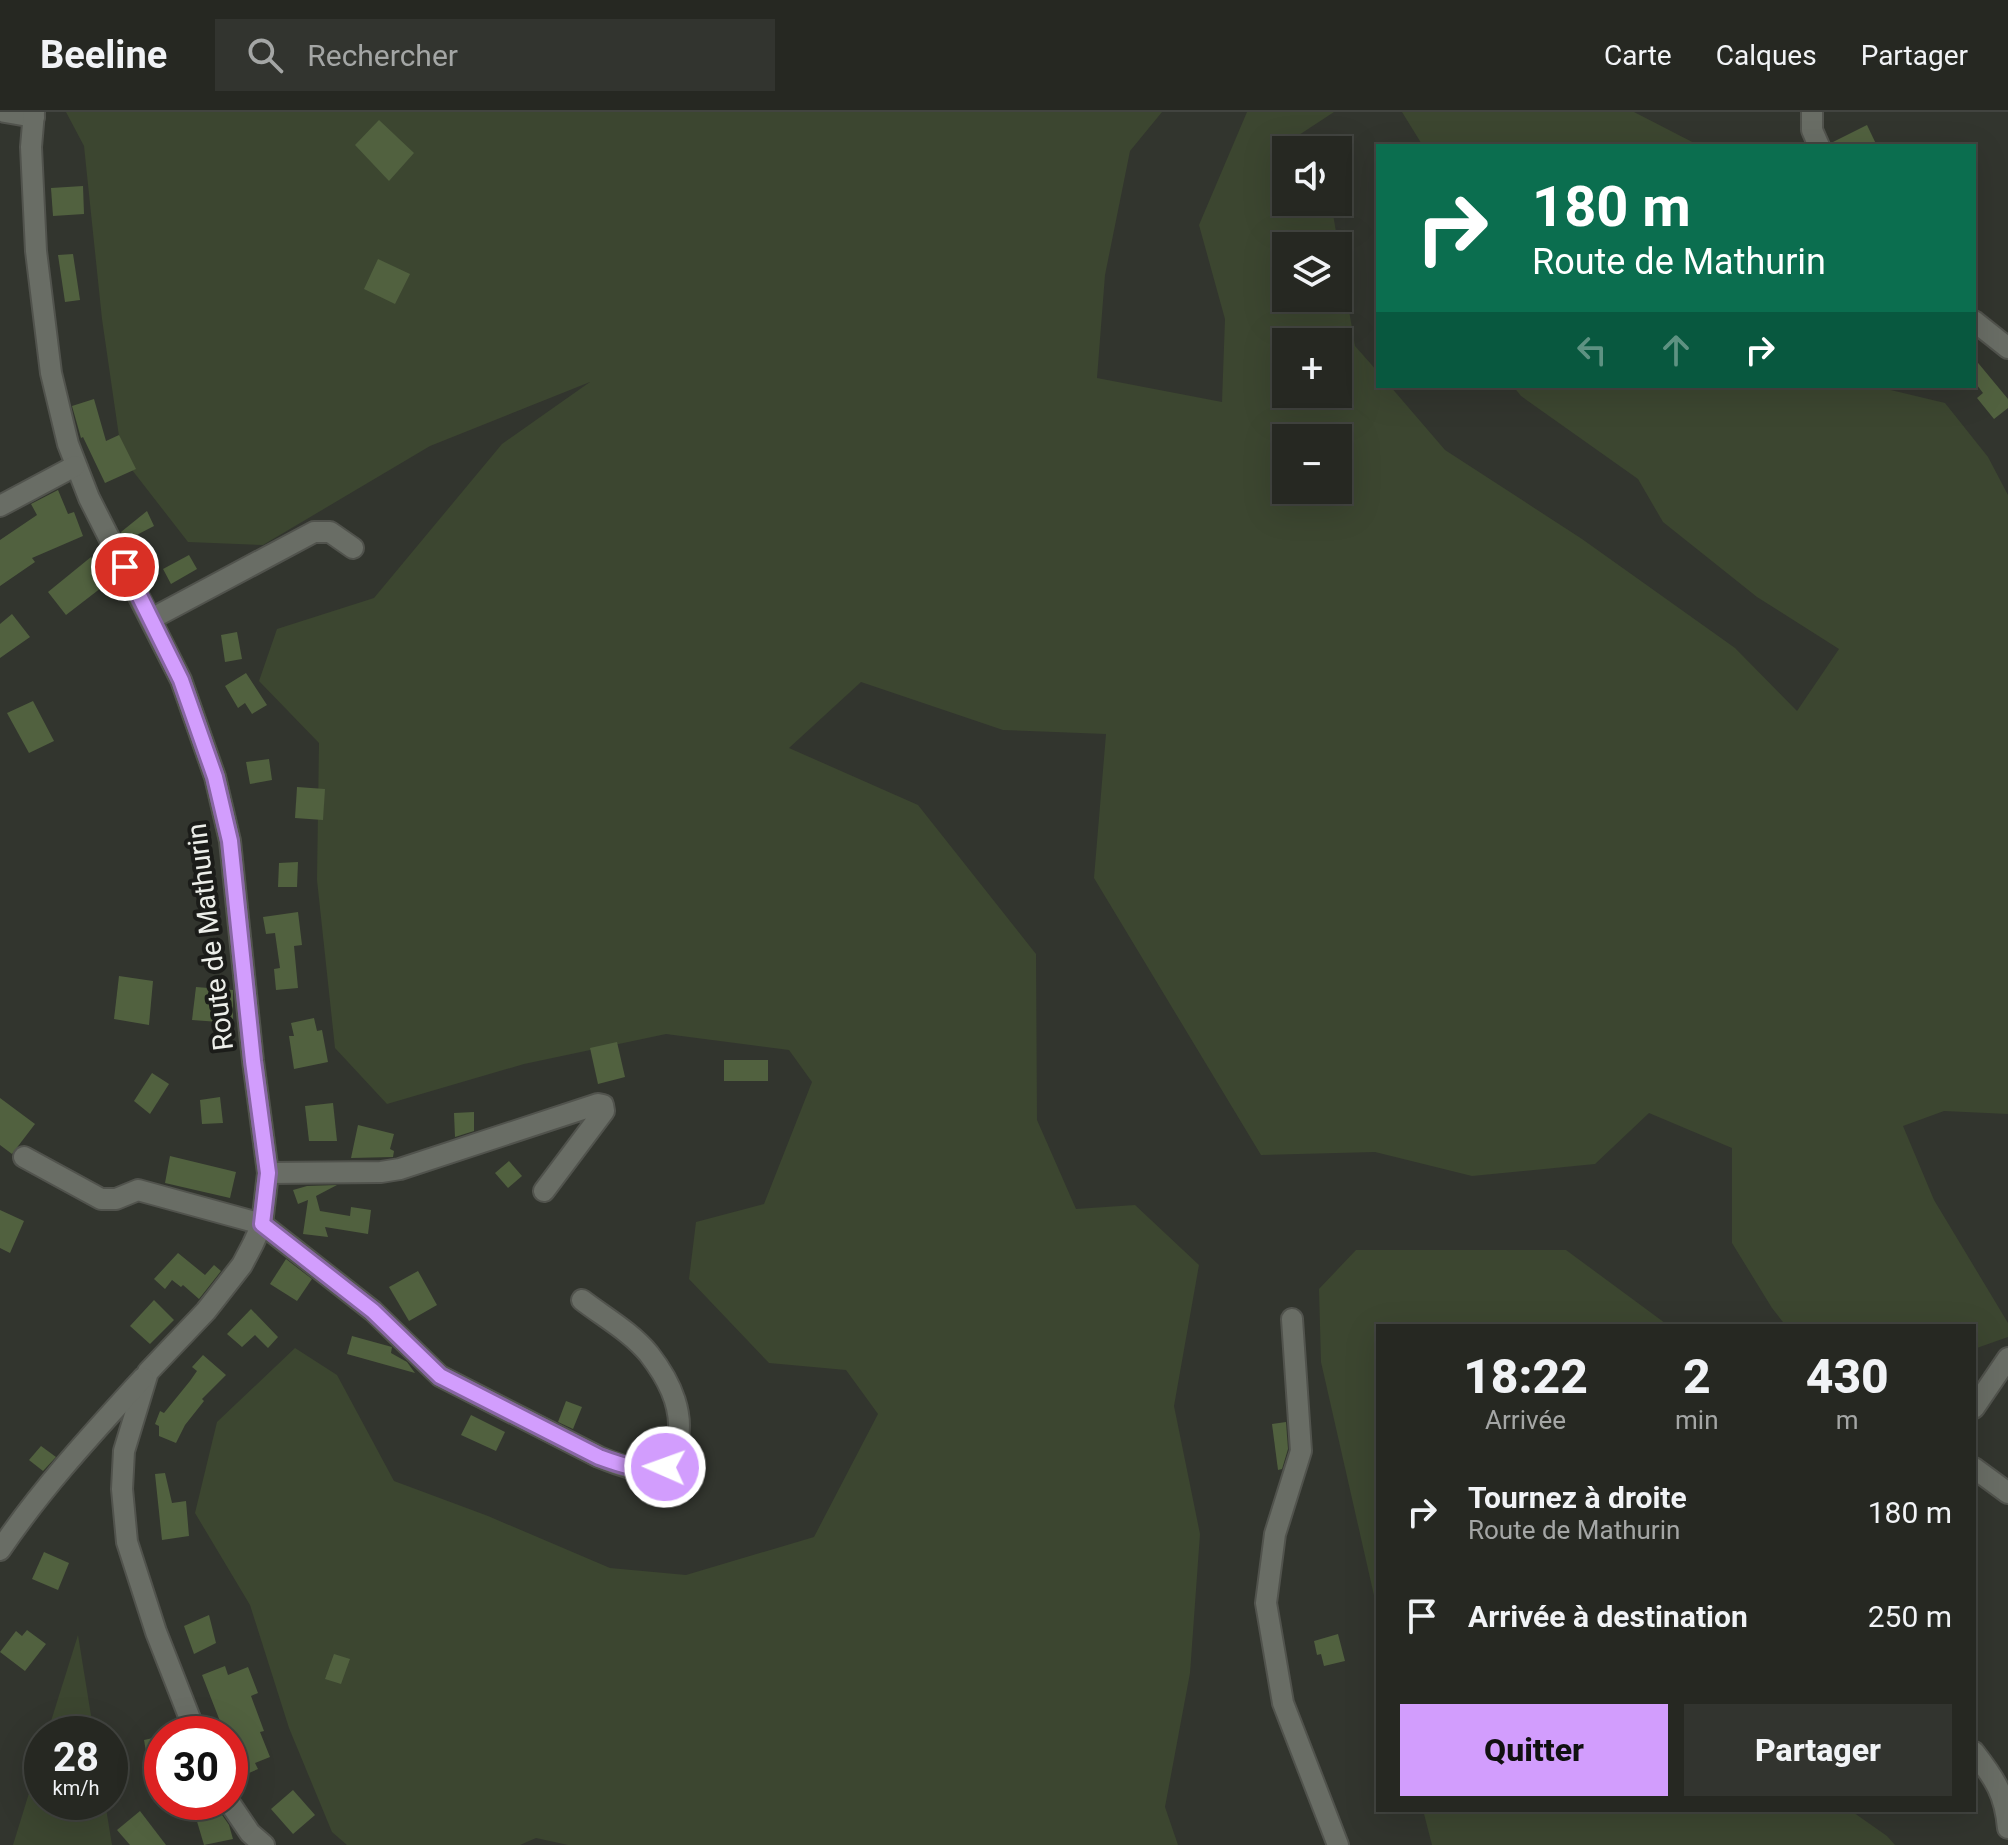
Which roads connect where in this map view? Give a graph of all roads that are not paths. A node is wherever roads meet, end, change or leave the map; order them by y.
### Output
1 (5, 112) edge
2 (1812, 112) edge
3 (34, 114) edge
4 (1818, 144) edge
5 (1976, 323) edge
6 (2008, 348) edge
7 (75, 466) junction
8 (0, 506) edge
9 (353, 548) dead end
10 (151, 619) junction
11 (24, 1157) dead end
12 (268, 1173) junction
13 (544, 1191) dead end
14 (262, 1224) junction
15 (582, 1300) dead end
16 (1292, 1319) dead end
17 (2008, 1358) edge
18 (148, 1372) junction
19 (1976, 1405) edge
20 (1976, 1469) edge
21 (2008, 1493) edge
22 (10, 1519) edge
23 (0, 1550) edge
24 (189, 1716) edge
25 (1976, 1755) edge
26 (241, 1820) edge
27 (2008, 1828) edge
28 (264, 1845) edge
29 (1338, 1845) edge

1 - 3 street
2 - 4 street
3 - 7 street, Route de Mathurin
5 - 6 street
7 - 8 street
7 - 10 street, Route de Mathurin
9 - 10 street
10 - 12 street, Route de Mathurin
11 - 14 street
12 - 13 street
12 - 14 street, Route de Mathurin
14 - 15 street
14 - 18 street, Route de Mathurin
16 - 29 street
17 - 19 street
18 - 22 street
18 - 24 street, Route de Mathurin
20 - 21 street
22 - 23 street
25 - 27 street
26 - 28 street

